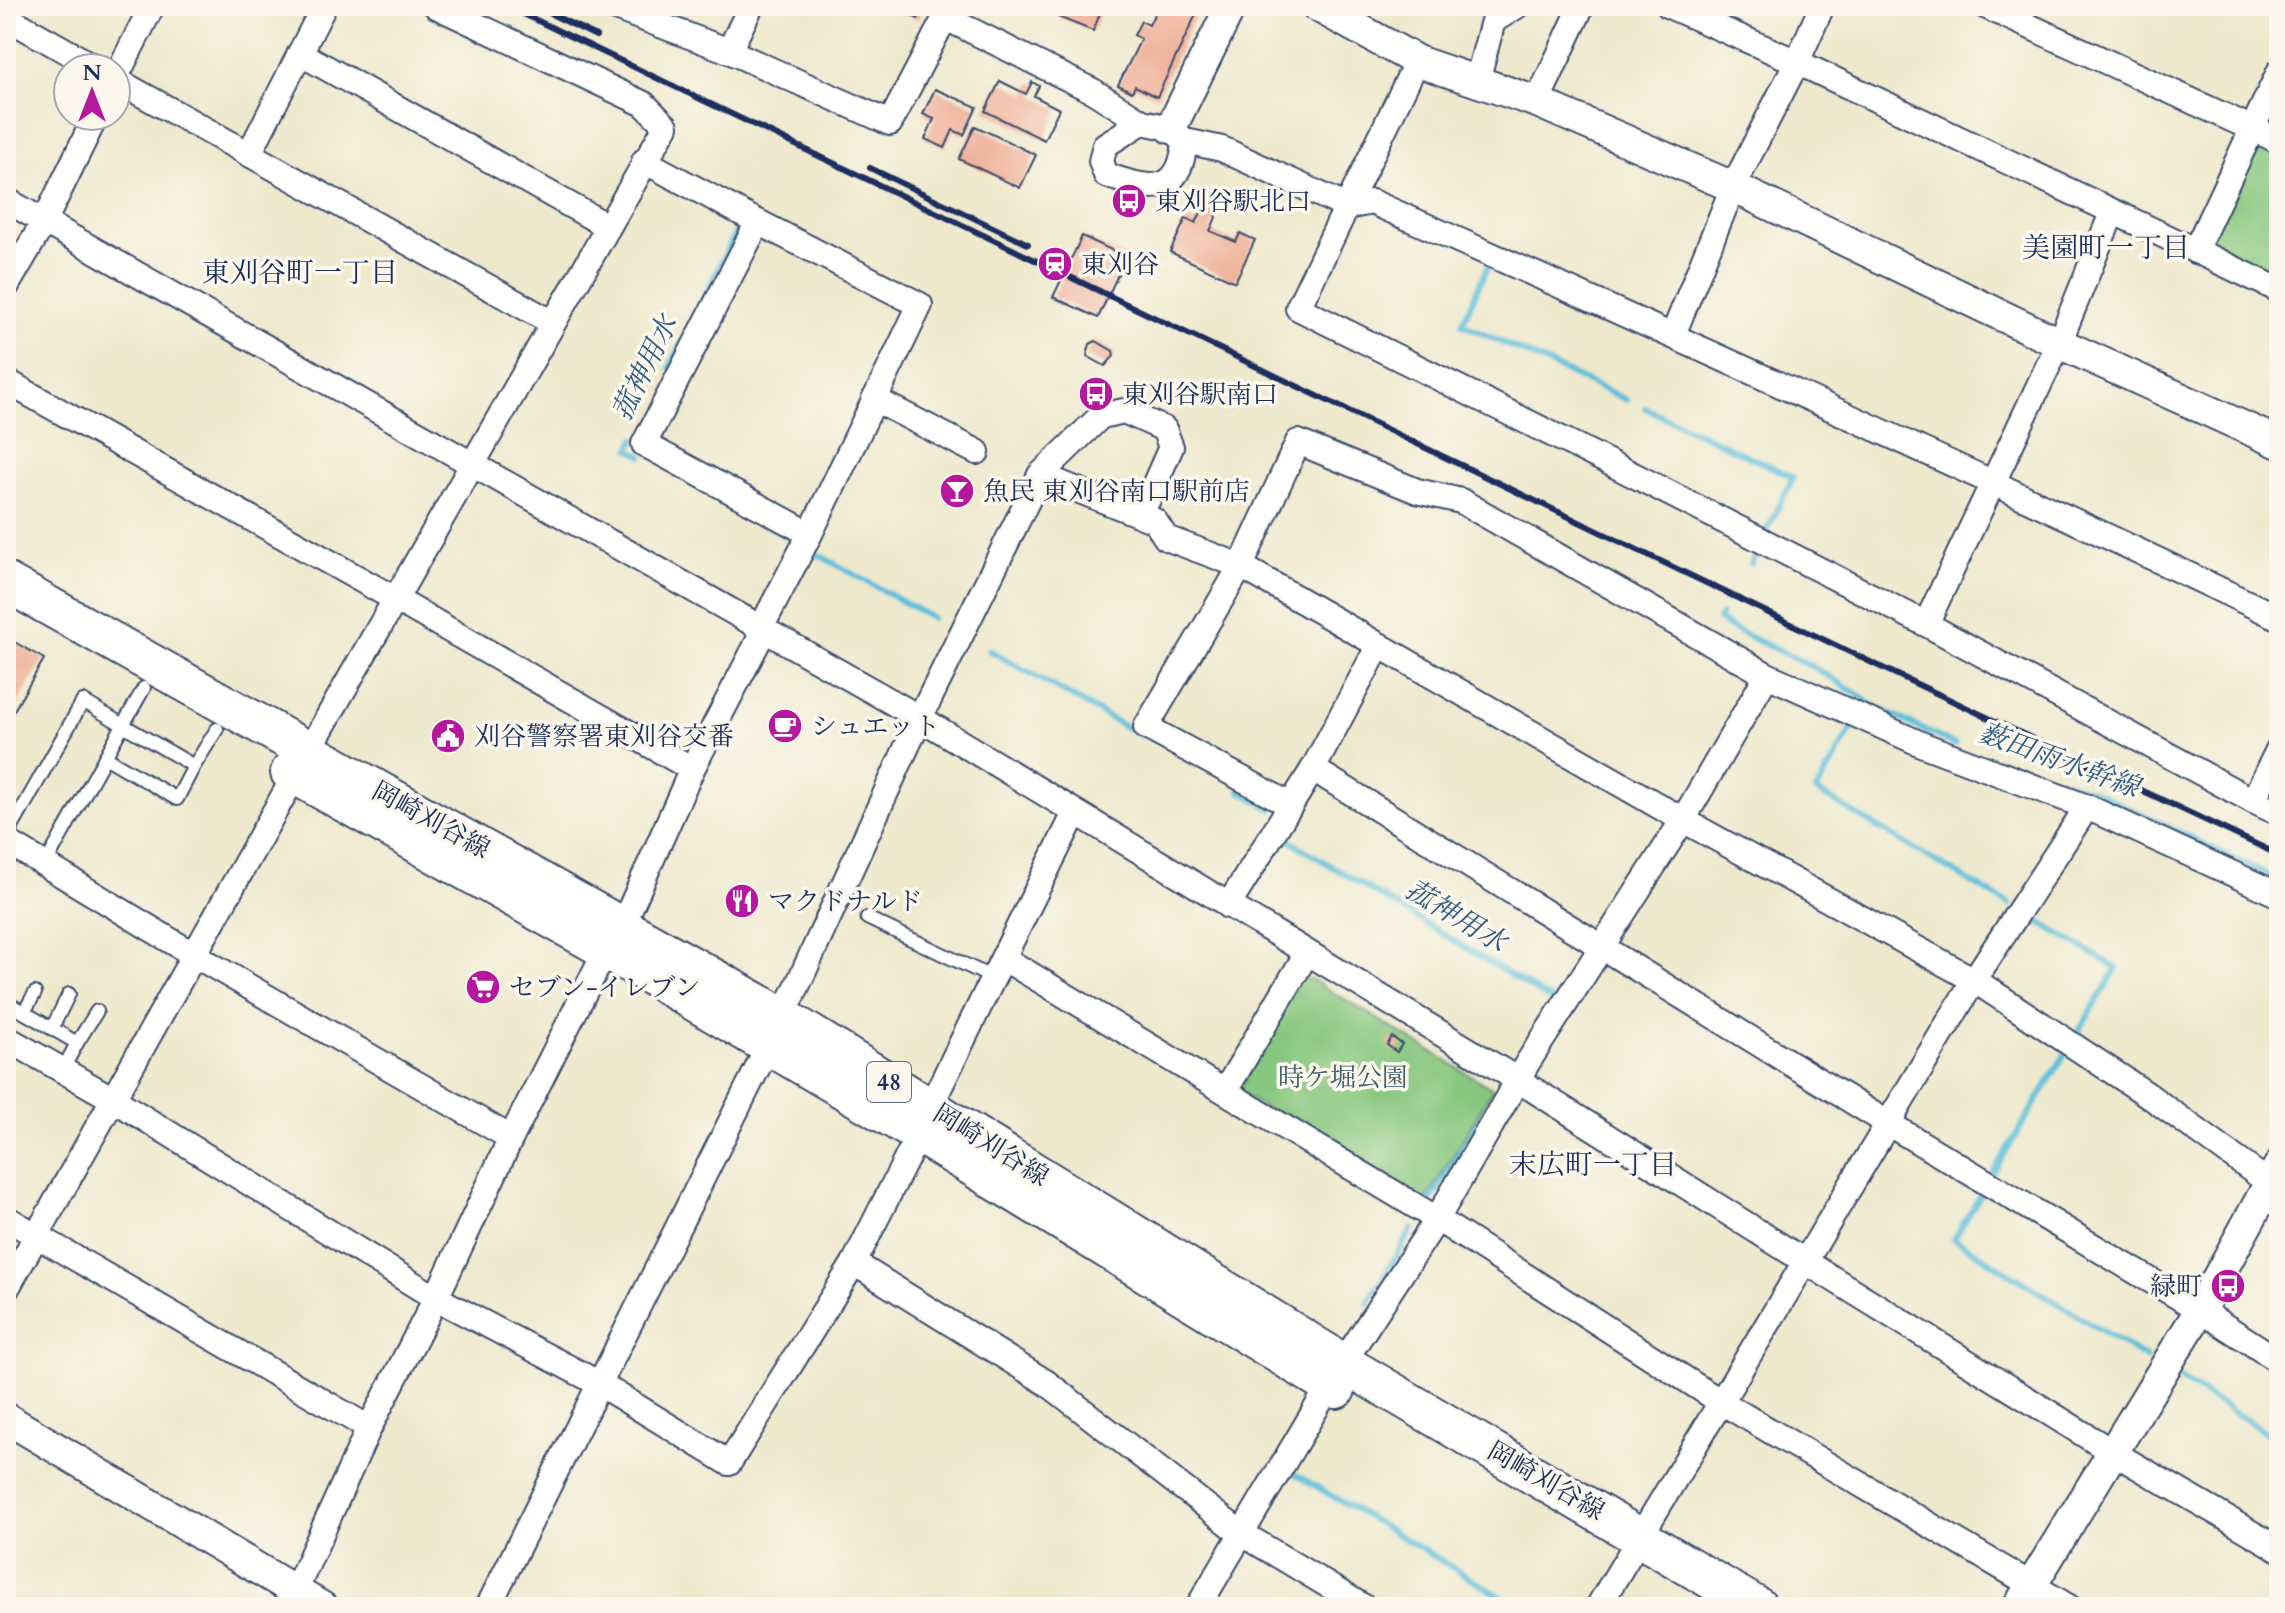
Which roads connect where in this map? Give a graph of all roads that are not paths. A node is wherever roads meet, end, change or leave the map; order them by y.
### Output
1 (152, 6) edge
2 (324, 6) edge
3 (436, 6) edge
4 (610, 6) edge
5 (751, 6) edge
6 (1231, 6) edge
7 (1317, 6) edge
8 (1517, 6) edge
9 (1580, 6) edge
10 (1669, 6) edge
11 (1822, 6) edge
12 (1985, 6) edge
13 (948, 12) edge
14 (6, 17) edge
15 (729, 51) junction
16 (68, 52) edge
17 (129, 52) edge
18 (300, 53) junction
19 (1417, 61) junction
20 (1797, 62) junction
21 (2279, 72) edge
22 (1477, 81) junction
23 (132, 87) edge
24 (1537, 102) junction
25 (2252, 128) junction
26 (1166, 130) junction
27 (88, 132) edge
28 (2279, 141) edge
29 (249, 154) junction
30 (644, 161) junction
31 (1733, 187) junction
32 (6, 200) edge
33 (1347, 207) junction
34 (2112, 213) junction
35 (44, 222) junction
36 (758, 222) junction
37 (607, 226) junction
38 (2195, 251) junction
39 (6, 287) edge
40 (2279, 290) edge
41 (553, 323) junction
42 (1673, 335) junction
43 (2059, 343) junction
44 (6, 381) edge
45 (874, 399) junction
46 (2279, 443) edge
47 (977, 452) dead end
48 (473, 464) junction
49 (1040, 475) junction
50 (1992, 480) junction
51 (1141, 515) junction
52 (810, 534) junction
53 (1241, 566) junction
54 (6, 582) edge
55 (395, 599) junction
56 (6, 611) edge
57 (2279, 618) edge
58 (1926, 624) junction
59 (761, 628) junction
60 (1379, 645) junction
61 (1767, 675) junction
62 (144, 688) junction
63 (920, 718) junction
64 (123, 725) junction
65 (217, 729) junction
66 (2279, 748) edge
67 (105, 757) junction
68 (302, 763) junction
69 (194, 766) junction
70 (692, 769) junction
71 (1313, 769) junction
72 (2253, 801) junction
73 (1289, 804) junction
74 (2087, 807) junction
75 (1075, 813) junction
76 (2279, 813) edge
77 (1683, 820) junction
78 (6, 839) edge
79 (45, 865) junction
80 (2279, 895) edge
81 (1228, 906) junction
82 (867, 918) dead end
83 (613, 937) junction
84 (1602, 947) junction
85 (1307, 953) junction
86 (196, 956) junction
87 (998, 968) junction
88 (1974, 980) junction
89 (35, 993) dead end
90 (69, 994) dead end
91 (6, 1002) edge
92 (97, 1011) dead end
93 (24, 1012) junction
94 (52, 1028) junction
95 (776, 1031) junction
96 (6, 1038) edge
97 (77, 1043) junction
98 (62, 1071) junction
99 (1518, 1080) junction
100 (1225, 1091) junction
101 (113, 1099) junction
102 (925, 1121) junction
103 (1889, 1124) junction
104 (511, 1138) junction
105 (2276, 1180) edge
106 (6, 1218) edge
107 (1437, 1219) junction
108 (37, 1237) junction
109 (1806, 1262) junction
110 (854, 1263) junction
111 (6, 1290) edge
112 (436, 1298) junction
113 (2200, 1310) junction
114 (2279, 1361) edge
115 (1337, 1374) junction
116 (598, 1383) junction
117 (1721, 1402) junction
118 (6, 1418) edge
119 (369, 1428) junction
120 (2114, 1453) junction
121 (1241, 1533) junction
122 (1633, 1547) junction
123 (2279, 1549) edge
124 (2025, 1596) edge
125 (291, 1599) edge
126 (322, 1607) edge
127 (488, 1607) edge
128 (1198, 1607) edge
129 (1364, 1607) edge
130 (1598, 1607) edge
131 (1707, 1607) edge
132 (1758, 1607) edge
133 (2069, 1607) edge

1 - 17 street
2 - 18 street
3 - 30 street
4 - 15 street
5 - 15 street
6 - 26 street
7 - 19 street
8 - 22 street
9 - 24 street
10 - 20 street
11 - 20 street
12 - 25 street
13 - 15 street
13 - 26 street
14 - 16 street
18 - 29 street
18 - 37 street
19 - 22 street
19 - 33 street
20 - 31 street
20 - 34 street
21 - 25 street
22 - 24 street
23 - 29 street
24 - 31 street
25 - 28 street
25 - 38 street
26 - 33 street
27 - 35 street
29 - 41 street
30 - 36 street
30 - 37 street
31 - 42 street
31 - 43 street
32 - 35 street
33 - 42 street
33 - 58 street
34 - 38 street
34 - 43 street
35 - 39 street
35 - 48 street
36 - 45 street
36 - 52 street
37 - 41 street
38 - 40 street
41 - 48 street
42 - 50 street
43 - 46 street
43 - 50 street
44 - 55 street
45 - 47 street
45 - 52 street
48 - 55 street
48 - 59 street
49 - 51 street
49 - 51 street
49 - 63 street
50 - 57 street
50 - 58 street
51 - 53 street
52 - 59 street
53 - 60 street
53 - 61 street
53 - 73 street
54 - 68 main road, 岡崎刈谷線 / 48
55 - 68 street
55 - 70 street
56 - 62 main road, 岡崎刈谷線 / 48
58 - 72 street
59 - 63 street
59 - 70 street
60 - 71 street
60 - 77 street
61 - 74 street
61 - 77 street
62 - 64 lane
62 - 65 main road, 岡崎刈谷線 / 48
63 - 75 street
63 - 95 street
64 - 67 lane
64 - 69 lane
64 - 78 lane
65 - 68 main road, 岡崎刈谷線 / 48
65 - 69 lane
66 - 72 street
67 - 69 lane
67 - 79 lane
68 - 83 main road, 岡崎刈谷線 / 48
68 - 86 street
70 - 83 street
71 - 73 street
71 - 84 street
72 - 76 street
73 - 81 street
74 - 80 street
74 - 88 street
75 - 81 street
75 - 87 street
77 - 84 street
77 - 88 street
78 - 79 street
79 - 86 street
81 - 85 street
82 - 87 lane
83 - 95 main road, 岡崎刈谷線 / 48
83 - 104 street
84 - 99 street
84 - 103 street
85 - 99 street
85 - 100 street
86 - 101 street
86 - 104 street
87 - 100 street
87 - 102 street
88 - 103 street
88 - 105 street
89 - 93 lane
90 - 94 lane
91 - 93 lane
92 - 97 lane
93 - 94 lane
94 - 97 lane
95 - 102 main road, 岡崎刈谷線 / 48
95 - 116 street
96 - 98 street
97 - 98 lane
98 - 101 street
99 - 107 street
99 - 109 street
100 - 107 street
101 - 108 street
101 - 112 street
102 - 110 street
102 - 115 main road, 岡崎刈谷線 / 48
103 - 109 street
103 - 113 street
104 - 112 street
105 - 113 street
106 - 108 street
107 - 115 street
107 - 117 street
108 - 111 street
108 - 119 street
109 - 117 street
109 - 120 street
110 - 116 street
110 - 121 street
112 - 116 street
112 - 119 street
113 - 114 street
113 - 120 street
115 - 121 street
115 - 122 main road, 岡崎刈谷線 / 48
116 - 127 street
117 - 122 street
117 - 124 street
118 - 125 street
119 - 125 street
120 - 123 street
120 - 124 street
121 - 128 street
121 - 129 street
122 - 130 street
122 - 131 main road, 岡崎刈谷線 / 48
122 - 132 main road, 岡崎刈谷線 / 48
124 - 133 street
125 - 126 street

